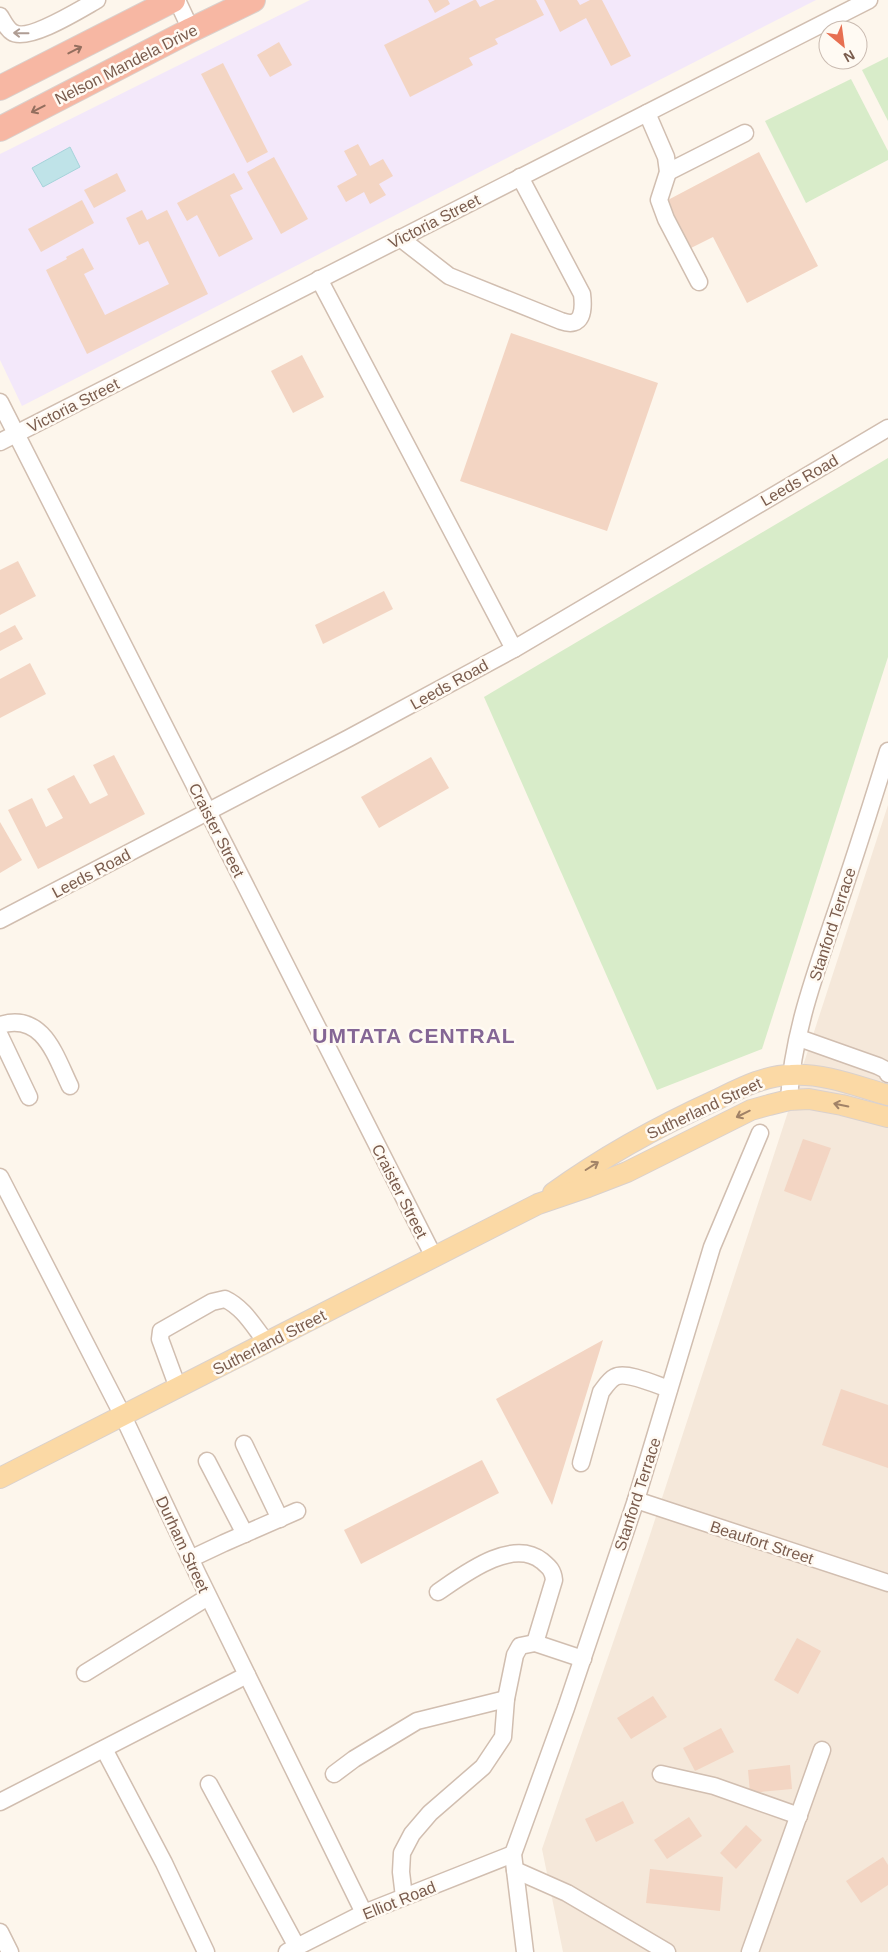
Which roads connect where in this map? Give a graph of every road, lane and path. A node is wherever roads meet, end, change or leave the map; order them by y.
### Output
1 (97, 0) edge
2 (175, 0) edge
3 (253, 0) edge
4 (869, 0) edge
5 (0, 16) edge
6 (191, 30) junction
7 (0, 88) edge
8 (647, 113) junction
9 (0, 129) edge
10 (745, 133) dead end
11 (668, 172) junction
12 (520, 177) junction
13 (400, 238) junction
14 (319, 279) junction
15 (699, 282) dead end
16 (0, 402) edge
17 (888, 428) edge
18 (17, 434) junction
19 (0, 442) edge
20 (514, 648) junction
21 (888, 751) edge
22 (208, 812) junction
23 (0, 920) edge
24 (0, 1025) edge
25 (0, 1036) edge
26 (799, 1038) junction
27 (791, 1074) junction
28 (888, 1074) edge
29 (70, 1086) dead end
30 (887, 1092) edge
31 (30, 1097) dead end
32 (790, 1100) junction
33 (888, 1117) edge
34 (760, 1133) dead end
35 (0, 1177) edge
36 (538, 1204) junction
37 (434, 1257) junction
38 (266, 1343) junction
39 (178, 1388) junction
40 (670, 1389) junction
41 (123, 1416) junction
42 (244, 1444) dead end
43 (207, 1461) dead end
44 (581, 1463) dead end
45 (0, 1478) edge
46 (636, 1500) junction
47 (297, 1511) dead end
48 (280, 1519) junction
49 (246, 1534) junction
50 (190, 1560) junction
51 (888, 1583) edge
52 (438, 1592) dead end
53 (208, 1597) junction
54 (535, 1643) junction
55 (583, 1659) junction
56 (84, 1674) dead end
57 (247, 1675) junction
58 (506, 1699) junction
59 (104, 1749) junction
60 (822, 1750) dead end
61 (334, 1774) dead end
62 (661, 1774) dead end
63 (209, 1784) dead end
64 (0, 1802) edge
65 (799, 1816) junction
66 (514, 1862) junction
67 (404, 1897) junction
68 (364, 1913) junction
69 (0, 1932) edge
70 (292, 1950) edge
71 (10, 1952) edge
72 (206, 1952) edge
73 (525, 1952) edge
74 (667, 1952) edge
75 (750, 1952) edge

1 -> 5 street
2 - 6 street
7 -> 2 highway
3 - 6 highway, Nelson Mandela Drive
4 - 8 street, Victoria Street
6 -> 9 highway, Nelson Mandela Drive
8 - 11 street
8 - 12 street, Victoria Street
10 - 11 street
11 - 15 street
12 - 13 street, Victoria Street
12 - 13 street
13 - 14 street, Victoria Street
14 - 18 street, Victoria Street
14 - 20 street
16 - 18 street, Craister Street
17 - 20 street, Leeds Road
18 - 19 street, Victoria Street
18 - 22 street, Craister Street
20 - 22 street, Leeds Road
21 - 26 street, Stanford Terrace
22 - 23 street, Leeds Road
22 - 37 street, Craister Street
24 - 29 street
25 - 31 street
26 - 27 street, Stanford Terrace
26 - 28 street
27 - 30 main road, Sutherland Street
27 - 32 street, Stanford Terrace
36 -> 27 main road, Sutherland Street
33 -> 32 main road, Sutherland Street
32 -> 36 main road, Sutherland Street
34 - 40 street, Stanford Terrace
35 - 41 street, Durham Street
36 - 37 main road, Sutherland Street
37 - 38 main road, Sutherland Street
38 - 39 main road, Sutherland Street
38 - 39 street
39 - 41 main road, Sutherland Street
40 - 44 street
40 - 46 street, Stanford Terrace
41 - 45 main road, Sutherland Street
41 - 50 street, Durham Street
42 - 48 street
43 - 49 street
46 - 51 street, Beaufort Street
46 - 55 street, Stanford Terrace
47 - 48 street
48 - 49 street
49 - 50 street
50 - 53 street, Durham Street
52 - 54 street
53 - 56 street
53 - 57 street, Durham Street
54 - 55 street
54 - 58 street
55 - 66 street, Stanford Terrace
57 - 59 street
57 - 68 street, Durham Street
58 - 61 street
58 - 67 street
59 - 64 street
59 - 72 street
60 - 65 street
62 - 65 street
63 - 70 street
65 - 75 street
66 - 67 street, Elliot Road
66 - 73 street
66 - 74 street
67 - 68 street, Elliot Road
68 - 70 street, Elliot Road
69 - 71 street

